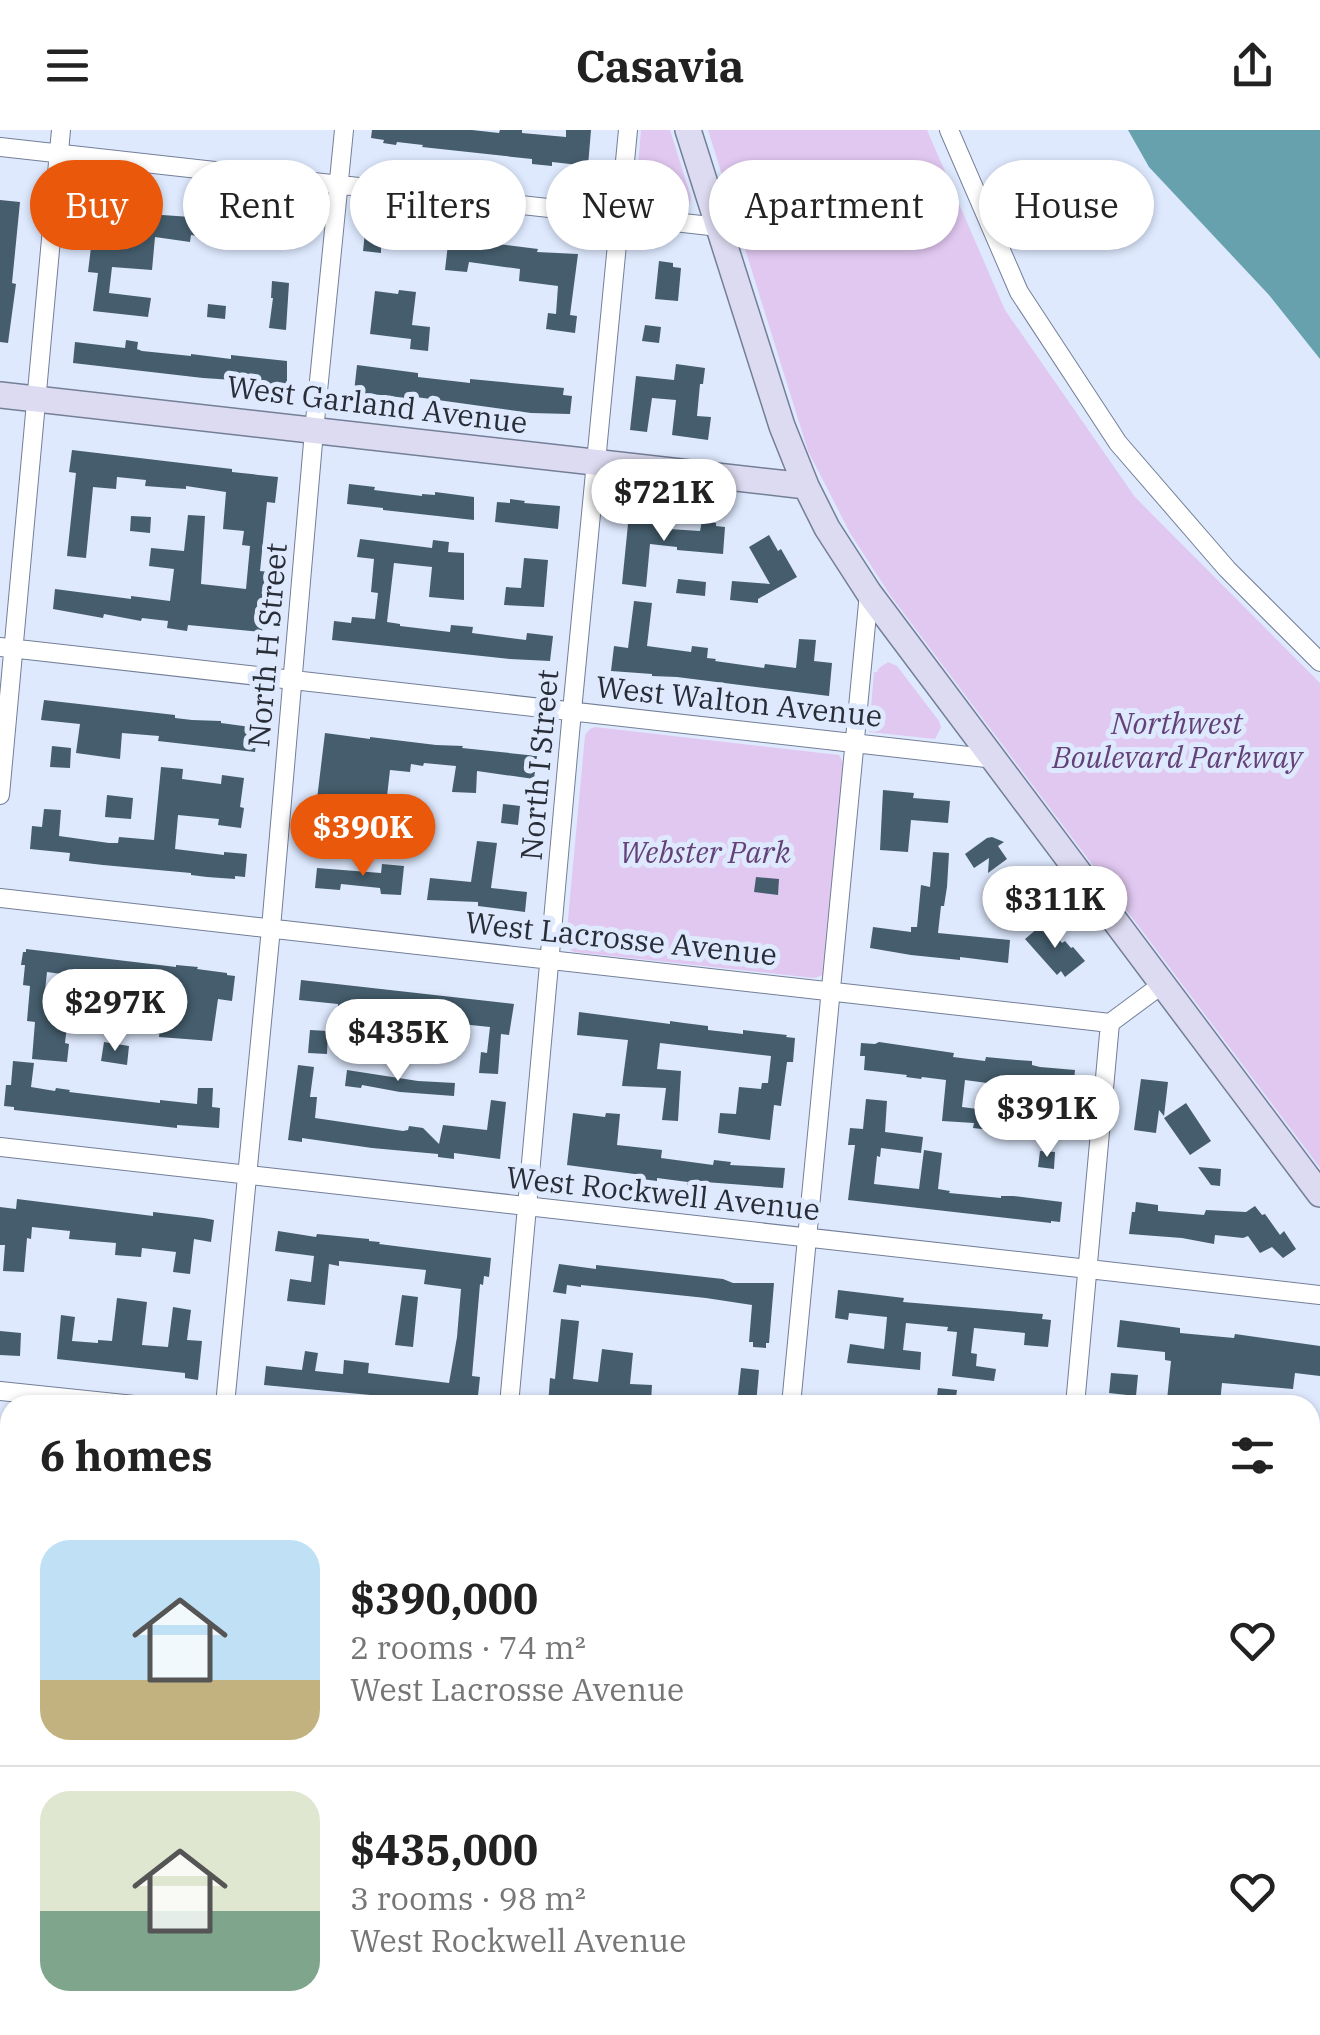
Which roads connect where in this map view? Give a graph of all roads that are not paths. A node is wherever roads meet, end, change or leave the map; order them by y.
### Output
1 (62, 130) edge
2 (344, 130) edge
3 (628, 130) edge
4 (688, 130) edge
5 (950, 130) edge
6 (0, 147) edge
7 (60, 154) junction
8 (625, 160) edge
9 (339, 186) junction
10 (709, 199) edge
11 (546, 209) edge
12 (616, 250) edge
13 (725, 250) edge
14 (0, 395) edge
15 (36, 398) junction
16 (314, 430) junction
17 (597, 463) junction
18 (806, 486) junction
19 (870, 593) junction
20 (6, 648) edge
21 (1320, 662) edge
22 (292, 680) junction
23 (572, 711) junction
24 (854, 742) junction
25 (995, 759) junction
26 (0, 795) edge
27 (0, 898) edge
28 (270, 928) junction
29 (550, 959) junction
30 (1164, 982) junction
31 (832, 990) junction
32 (1110, 1023) junction
33 (0, 1147) edge
34 (247, 1175) junction
35 (1320, 1194) edge
36 (528, 1207) junction
37 (808, 1237) junction
38 (1087, 1270) junction
39 (1320, 1295) edge
40 (0, 1390) edge
41 (45, 1395) edge
42 (226, 1395) edge
43 (511, 1395) edge
44 (792, 1395) edge
45 (1076, 1395) edge

1 - 7 street
2 - 9 street, North H Street
3 - 8 street, North I Street
4 - 10 main road
5 - 21 street
6 - 7 street
7 - 9 street
7 - 15 street
9 - 11 street
9 - 16 street, North H Street
12 - 17 street, North I Street
13 - 18 main road
14 - 15 main road, West Garland Avenue
15 - 16 main road, West Garland Avenue
15 - 20 street
16 - 17 main road, West Garland Avenue
16 - 22 street, North H Street
17 - 18 main road, West Garland Avenue
17 - 23 street, North I Street
18 - 19 main road
19 - 24 street
19 - 25 main road
20 - 22 street, West Walton Avenue
20 - 26 street
22 - 23 street, West Walton Avenue
22 - 28 street, North H Street
23 - 24 street, West Walton Avenue
23 - 29 street, North I Street
24 - 25 street, West Walton Avenue
24 - 31 street
25 - 30 main road
27 - 28 street, West Lacrosse Avenue
28 - 29 street, West Lacrosse Avenue
28 - 34 street, North H Street
29 - 31 street, West Lacrosse Avenue
29 - 36 street, North I Street
30 - 32 street
30 - 35 main road
31 - 32 street, West Lacrosse Avenue
31 - 37 street
32 - 38 street
33 - 34 street, West Rockwell Avenue
34 - 36 street, West Rockwell Avenue
34 - 42 street, North H Street
36 - 37 street, West Rockwell Avenue
36 - 43 street, North I Street
37 - 38 street, West Rockwell Avenue
37 - 44 street
38 - 39 street, West Rockwell Avenue
38 - 45 street
40 - 41 street

